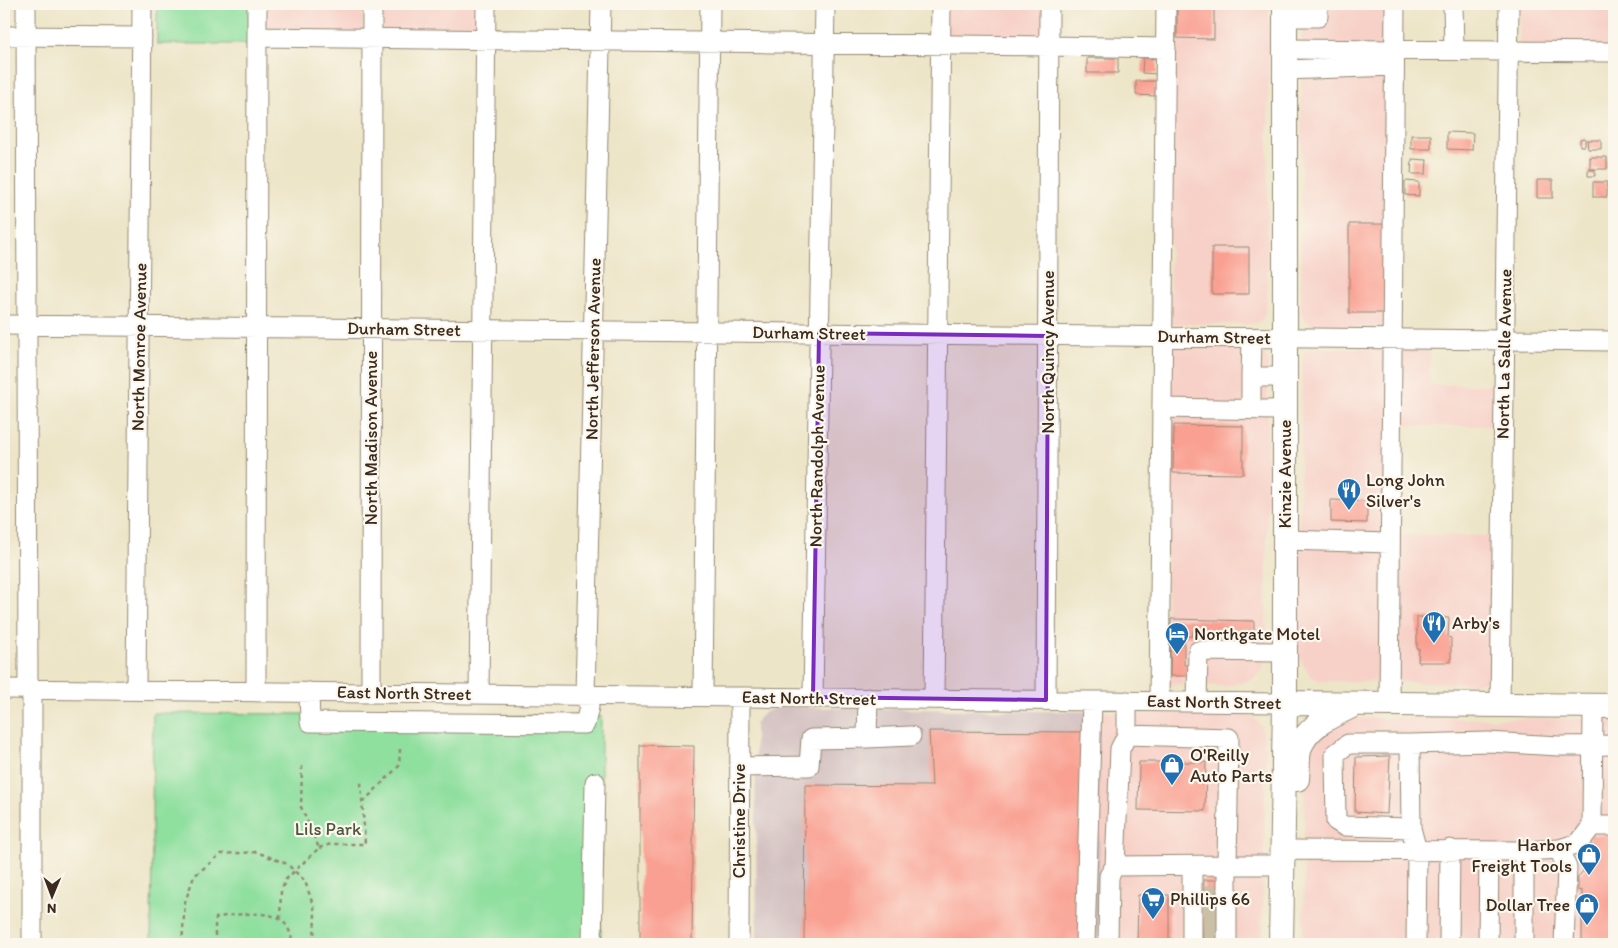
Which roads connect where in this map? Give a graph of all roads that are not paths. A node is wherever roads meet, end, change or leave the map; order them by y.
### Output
1 (26, 4) edge
2 (142, 4) edge
3 (257, 4) edge
4 (372, 4) edge
5 (486, 4) edge
6 (601, 4) edge
7 (710, 4) edge
8 (825, 4) edge
9 (941, 4) edge
10 (1049, 4) edge
11 (1166, 4) edge
12 (1395, 4) edge
13 (1453, 4) edge
14 (1509, 4) edge
15 (1285, 10) edge
16 (1318, 10) edge
17 (4, 36) edge
18 (26, 36) junction
19 (142, 37) junction
20 (257, 37) junction
21 (372, 38) junction
22 (486, 39) junction
23 (600, 41) junction
24 (710, 42) junction
25 (824, 43) junction
26 (941, 44) junction
27 (1049, 46) junction
28 (1166, 48) junction
29 (1318, 49) junction
30 (1454, 50) junction
31 (1508, 51) junction
32 (1614, 52) edge
33 (1394, 58) junction
34 (1285, 59) junction
35 (4, 325) edge
36 (26, 325) junction
37 (139, 326) junction
38 (257, 328) junction
39 (371, 328) junction
40 (483, 330) junction
41 (594, 331) junction
42 (707, 332) junction
43 (819, 333) junction
44 (938, 334) junction
45 (1048, 336) junction
46 (1163, 337) junction
47 (1252, 338) junction
48 (1285, 338) junction
49 (1392, 339) junction
50 (1504, 340) junction
51 (1614, 341) edge
52 (1251, 377) junction
53 (1285, 377) junction
54 (1162, 408) junction
55 (1251, 409) junction
56 (1284, 410) junction
57 (1285, 540) junction
58 (1390, 543) junction
59 (1285, 652) junction
60 (4, 689) edge
61 (30, 689) junction
62 (136, 690) junction
63 (256, 691) junction
64 (309, 692) junction
65 (371, 693) junction
66 (479, 694) junction
67 (585, 695) junction
68 (703, 696) junction
69 (740, 697) junction
70 (813, 698) junction
71 (868, 698) junction
72 (934, 699) junction
73 (1046, 700) junction
74 (1092, 700) junction
75 (1128, 701) junction
76 (1160, 701) junction
77 (1197, 702) junction
78 (1284, 703) junction
79 (1358, 704) junction
80 (1389, 704) junction
81 (1500, 705) junction
82 (1603, 706) edge
83 (1126, 735) junction
84 (911, 736) dead end
85 (867, 738) junction
86 (1410, 744) junction
87 (1593, 744) junction
88 (1614, 744) edge
89 (740, 767) junction
90 (595, 782) dead end
91 (1283, 815) junction
92 (1592, 826) junction
93 (1614, 826) edge
94 (1411, 828) junction
95 (1450, 849) junction
96 (1559, 849) junction
97 (1489, 850) junction
98 (1417, 851) junction
99 (1524, 851) junction
100 (1283, 858) junction
101 (1228, 865) junction
102 (1114, 866) junction
103 (1192, 866) junction
104 (1210, 917) edge
105 (32, 944) edge
106 (592, 944) edge
107 (739, 944) edge
108 (1085, 944) edge
109 (1108, 944) edge
110 (1281, 944) edge
111 (1416, 944) edge
112 (1449, 944) edge
113 (1488, 944) edge
114 (1524, 944) edge
115 (1564, 944) edge

1 - 18 street
2 - 19 street, North Monroe Avenue
3 - 20 street
4 - 21 street, North Madison Avenue
5 - 22 street
6 - 23 street, North Jefferson Avenue
7 - 24 street
8 - 25 street, North Randolph Avenue
9 - 26 street
10 - 27 street, North Quincy Avenue
11 - 28 street
12 - 33 street
13 - 30 street
14 - 31 street, North La Salle Avenue
15 - 16 street
15 - 34 main road, Kinzie Avenue
16 - 29 street
17 - 18 street
18 - 19 street
18 - 36 street
19 - 37 street, North Monroe Avenue
20 - 21 street
20 - 38 street
21 - 22 street
21 - 39 street, North Madison Avenue
22 - 23 street
22 - 40 street
23 - 24 street
23 - 41 street, North Jefferson Avenue
24 - 25 street
24 - 42 street
25 - 26 street
25 - 43 street, North Randolph Avenue
26 - 27 street
26 - 44 street
27 - 28 street
27 - 45 street, North Quincy Avenue
28 - 46 street
29 - 33 street
29 - 34 street
30 - 31 street
30 - 33 street
31 - 32 street
31 - 50 street, North La Salle Avenue
33 - 34 street
33 - 49 street
34 - 48 main road, Kinzie Avenue
35 - 36 street, Durham Street
36 - 37 street, Durham Street
36 - 61 street
37 - 38 street, Durham Street
37 - 62 street, North Monroe Avenue
38 - 39 street, Durham Street
38 - 63 street
39 - 40 street, Durham Street
39 - 65 street, North Madison Avenue
40 - 41 street, Durham Street
40 - 66 street
41 - 42 street, Durham Street
41 - 67 street, North Jefferson Avenue
42 - 43 street, Durham Street
42 - 68 street
43 - 44 street, Durham Street
43 - 70 street, North Randolph Avenue
44 - 45 street, Durham Street
44 - 72 street
45 - 46 street, Durham Street
45 - 73 street, North Quincy Avenue
46 - 47 street, Durham Street
46 - 54 street
47 - 48 street, Durham Street
47 - 52 street
48 - 49 street, Durham Street
48 - 53 main road, Kinzie Avenue
49 - 50 street, Durham Street
49 - 58 street
50 - 51 street, Durham Street
50 - 81 street, North La Salle Avenue
52 - 53 street
52 - 55 street
53 - 56 main road, Kinzie Avenue
54 - 55 street
54 - 76 street
55 - 56 street
56 - 57 main road, Kinzie Avenue
57 - 58 street
57 - 59 main road, Kinzie Avenue
58 - 80 street
59 - 77 street
59 - 78 main road, Kinzie Avenue
60 - 61 street, East North Street
61 - 62 street, East North Street
61 - 105 street
62 - 63 street, East North Street
63 - 64 street, East North Street
64 - 65 street, East North Street
64 - 67 street, North Jefferson Avenue
65 - 66 street, East North Street
66 - 67 street, East North Street
67 - 68 street, East North Street
68 - 69 street, East North Street
69 - 70 street, East North Street
69 - 89 street, Christine Drive
70 - 71 street, East North Street
71 - 72 street, East North Street
71 - 85 street
72 - 73 street, East North Street
73 - 74 street, East North Street
74 - 75 street, East North Street
74 - 108 street
75 - 76 street, East North Street
75 - 83 street
76 - 77 street, East North Street
77 - 78 street, East North Street
78 - 79 main road, East North Street
78 - 91 main road, Kinzie Avenue
79 - 80 main road, East North Street
79 - 91 main road
80 - 81 main road, East North Street
81 - 82 main road, East North Street
82 - 87 street
83 - 101 street
83 - 102 street
84 - 85 street
85 - 89 street
86 - 87 street
86 - 94 street
86 - 94 street
87 - 88 street
87 - 92 street
89 - 107 street, Christine Drive
90 - 106 street
91 - 100 main road, Kinzie Avenue
92 - 93 street
92 - 96 street
94 - 98 street
95 - 97 street
95 - 98 street
95 - 112 street
96 - 99 street
96 - 115 street
97 - 99 street
97 - 113 street
98 - 100 street
98 - 111 street
99 - 114 street
100 - 101 street
100 - 110 main road, Kinzie Avenue
101 - 103 street
101 - 104 street
102 - 103 street
102 - 109 street
103 - 104 street

